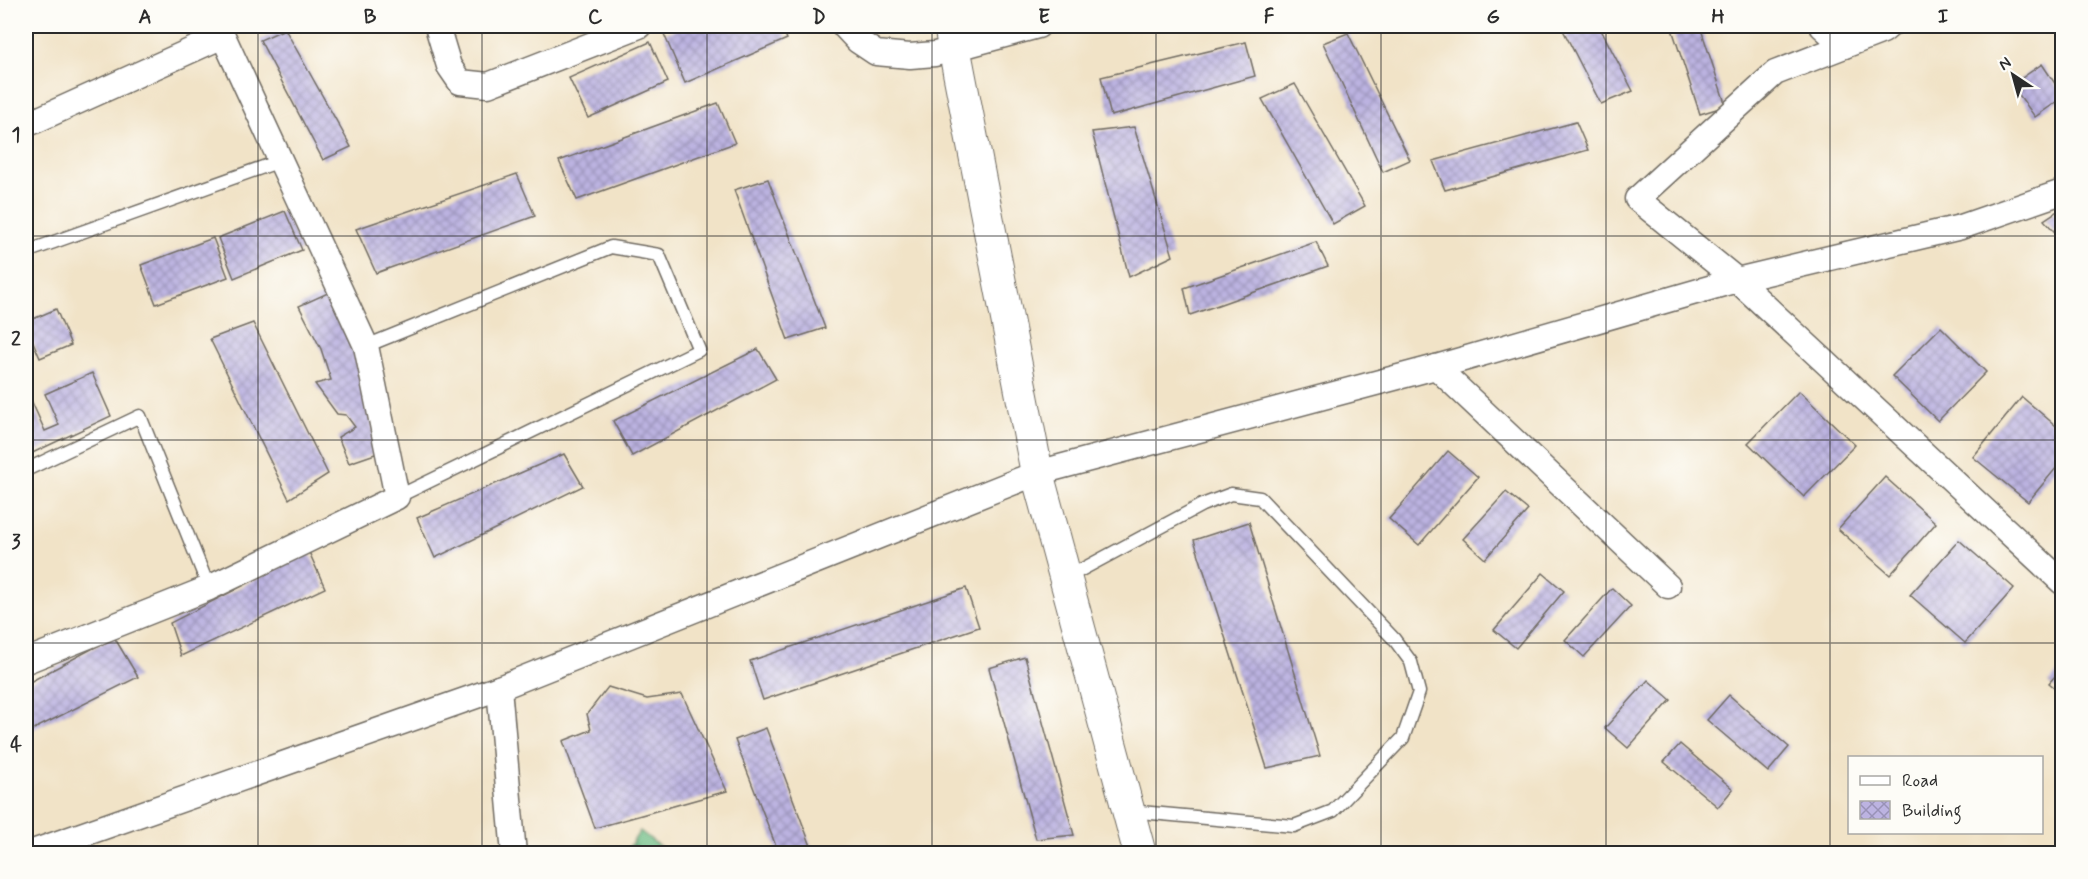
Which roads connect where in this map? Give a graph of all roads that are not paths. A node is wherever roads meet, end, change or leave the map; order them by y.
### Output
1 (437, 26) edge
2 (639, 26) edge
3 (844, 26) edge
4 (1038, 26) edge
5 (1822, 26) edge
6 (1888, 26) edge
7 (952, 37) edge
8 (1844, 46) junction
9 (26, 125) edge
10 (280, 161) junction
11 (2062, 192) edge
12 (26, 252) edge
13 (1737, 280) junction
14 (366, 346) junction
15 (1436, 367) junction
16 (26, 470) edge
17 (1037, 473) junction
18 (397, 497) junction
19 (1065, 579) junction
20 (2062, 582) edge
21 (1668, 586) dead end
22 (209, 588) junction
23 (26, 661) edge
24 (499, 688) junction
25 (1129, 811) junction
26 (27, 854) edge
27 (514, 854) edge
28 (1140, 854) edge

1 - 2 street
3 - 7 street
4 - 7 street
5 - 8 street
6 - 8 street
7 - 17 street
8 - 13 street
9 - 10 street
10 - 12 lane
10 - 14 street
11 - 13 street
13 - 15 street
13 - 20 street
14 - 18 street
14 - 18 lane
15 - 17 street
15 - 21 street
16 - 22 lane
17 - 19 street
17 - 24 street
18 - 22 street
19 - 25 street
19 - 25 lane
22 - 23 street
24 - 26 street
24 - 27 street
25 - 28 street

